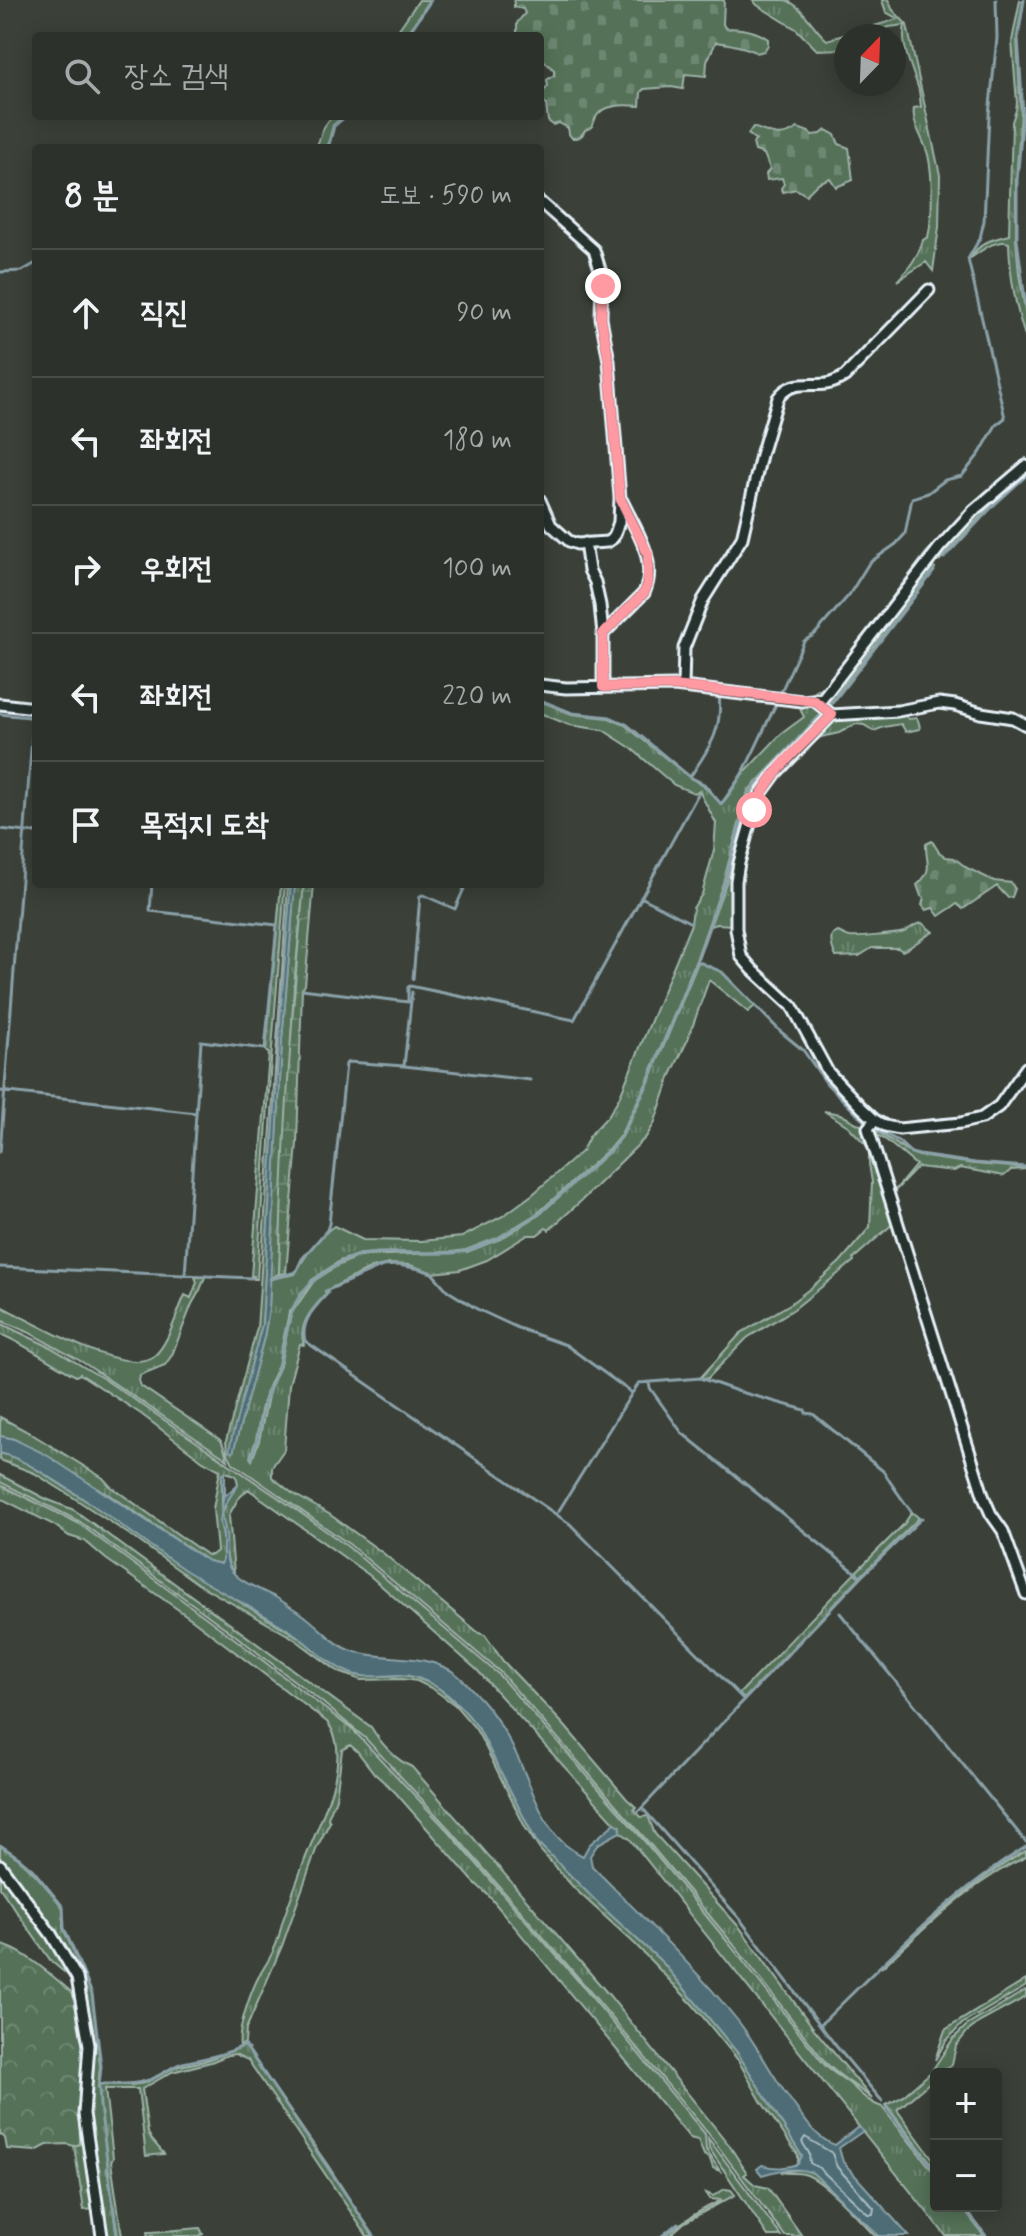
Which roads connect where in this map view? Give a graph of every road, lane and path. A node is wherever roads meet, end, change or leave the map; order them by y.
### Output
1 (544, 206) edge
2 (929, 290) dead end
3 (1026, 466) edge
4 (620, 498) junction
5 (544, 512) edge
6 (585, 543) junction
7 (603, 634) junction
8 (544, 685) edge
9 (603, 687) junction
10 (683, 687) junction
11 (815, 701) junction
12 (0, 704) edge
13 (32, 708) edge
14 (832, 715) junction
15 (1026, 725) edge
16 (1026, 1068) edge
17 (875, 1120) junction
18 (1026, 1594) edge
19 (0, 1865) edge
20 (102, 2236) edge

1 - 4 street
2 - 10 street
3 - 11 street
4 - 6 street
4 - 7 street
5 - 6 street
6 - 7 street
7 - 9 street
8 - 9 street
9 - 10 street
10 - 11 street
11 - 14 street
12 - 13 street
14 - 15 street
14 - 17 street
16 - 17 street
17 - 18 street
19 - 20 street

